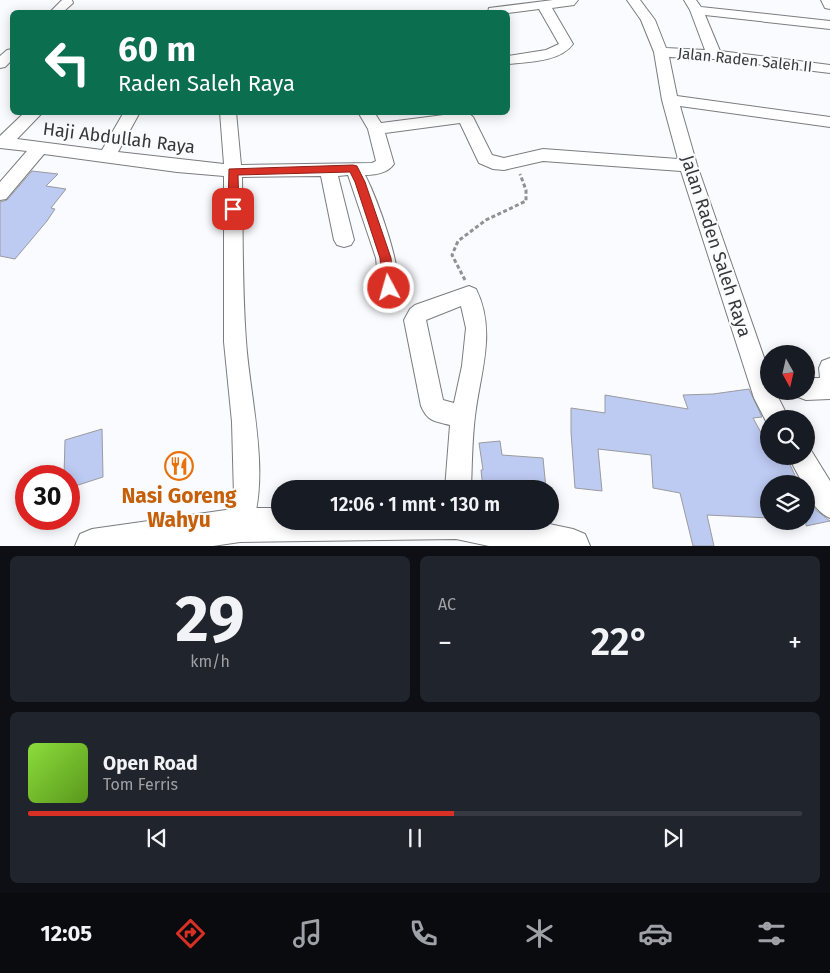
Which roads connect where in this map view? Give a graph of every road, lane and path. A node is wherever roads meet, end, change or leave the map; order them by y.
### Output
1 (572, 0) edge
2 (632, 0) edge
3 (827, 0) edge
4 (67, 3) dead end
5 (830, 4) edge
6 (693, 5) edge
7 (544, 6) junction
8 (58, 10) edge
9 (504, 10) edge
10 (830, 25) edge
11 (661, 52) junction
12 (10, 55) edge
13 (714, 55) junction
14 (510, 60) edge
15 (0, 64) edge
16 (830, 70) edge
17 (670, 100) junction
18 (32, 115) edge
19 (130, 115) edge
20 (228, 115) edge
21 (368, 115) edge
22 (466, 115) edge
23 (824, 122) edge
24 (376, 129) junction
25 (830, 138) edge
26 (2, 142) edge
27 (39, 148) junction
28 (107, 156) junction
29 (518, 162) junction
30 (688, 165) junction
31 (353, 168) junction
32 (328, 169) junction
33 (233, 171) junction
34 (0, 194) edge
35 (344, 240) dead end
36 (389, 288) dead end
37 (469, 295) junction
38 (830, 368) edge
39 (760, 372) edge
40 (830, 374) edge
41 (830, 388) edge
42 (815, 389) edge
43 (463, 416) junction
44 (806, 465) edge
45 (459, 480) edge
46 (830, 505) edge
47 (240, 525) junction
48 (271, 525) edge
49 (495, 530) edge
50 (92, 546) edge
51 (573, 546) edge

1 - 7 street
2 - 11 street, Jalan Raden Saleh Raya
3 - 5 street
4 - 8 street
6 - 10 street
6 - 13 street
7 - 9 street
7 - 14 street
11 - 13 street, Jalan Raden Saleh II
11 - 17 street, Jalan Raden Saleh Raya
12 - 15 street
13 - 16 street, Jalan Raden Saleh II
17 - 23 street
17 - 30 street, Jalan Raden Saleh Raya
18 - 26 street
19 - 28 street
20 - 33 street
21 - 24 street
22 - 24 street
22 - 29 street
23 - 25 street
24 - 31 street, Haji Abdullah Raya
26 - 27 street, Haji Abdullah Raya
27 - 28 street, Haji Abdullah Raya
27 - 34 street
28 - 33 street, Haji Abdullah Raya
29 - 30 street
29 - 37 path
30 - 39 street, Jalan Raden Saleh Raya
31 - 32 street, Haji Abdullah Raya
31 - 36 street
32 - 33 street, Haji Abdullah Raya
32 - 35 street
33 - 47 street
37 - 43 street
37 - 43 street
38 - 40 street
41 - 42 street
43 - 45 street
44 - 46 street
47 - 48 main road
47 - 50 main road
49 - 51 main road

